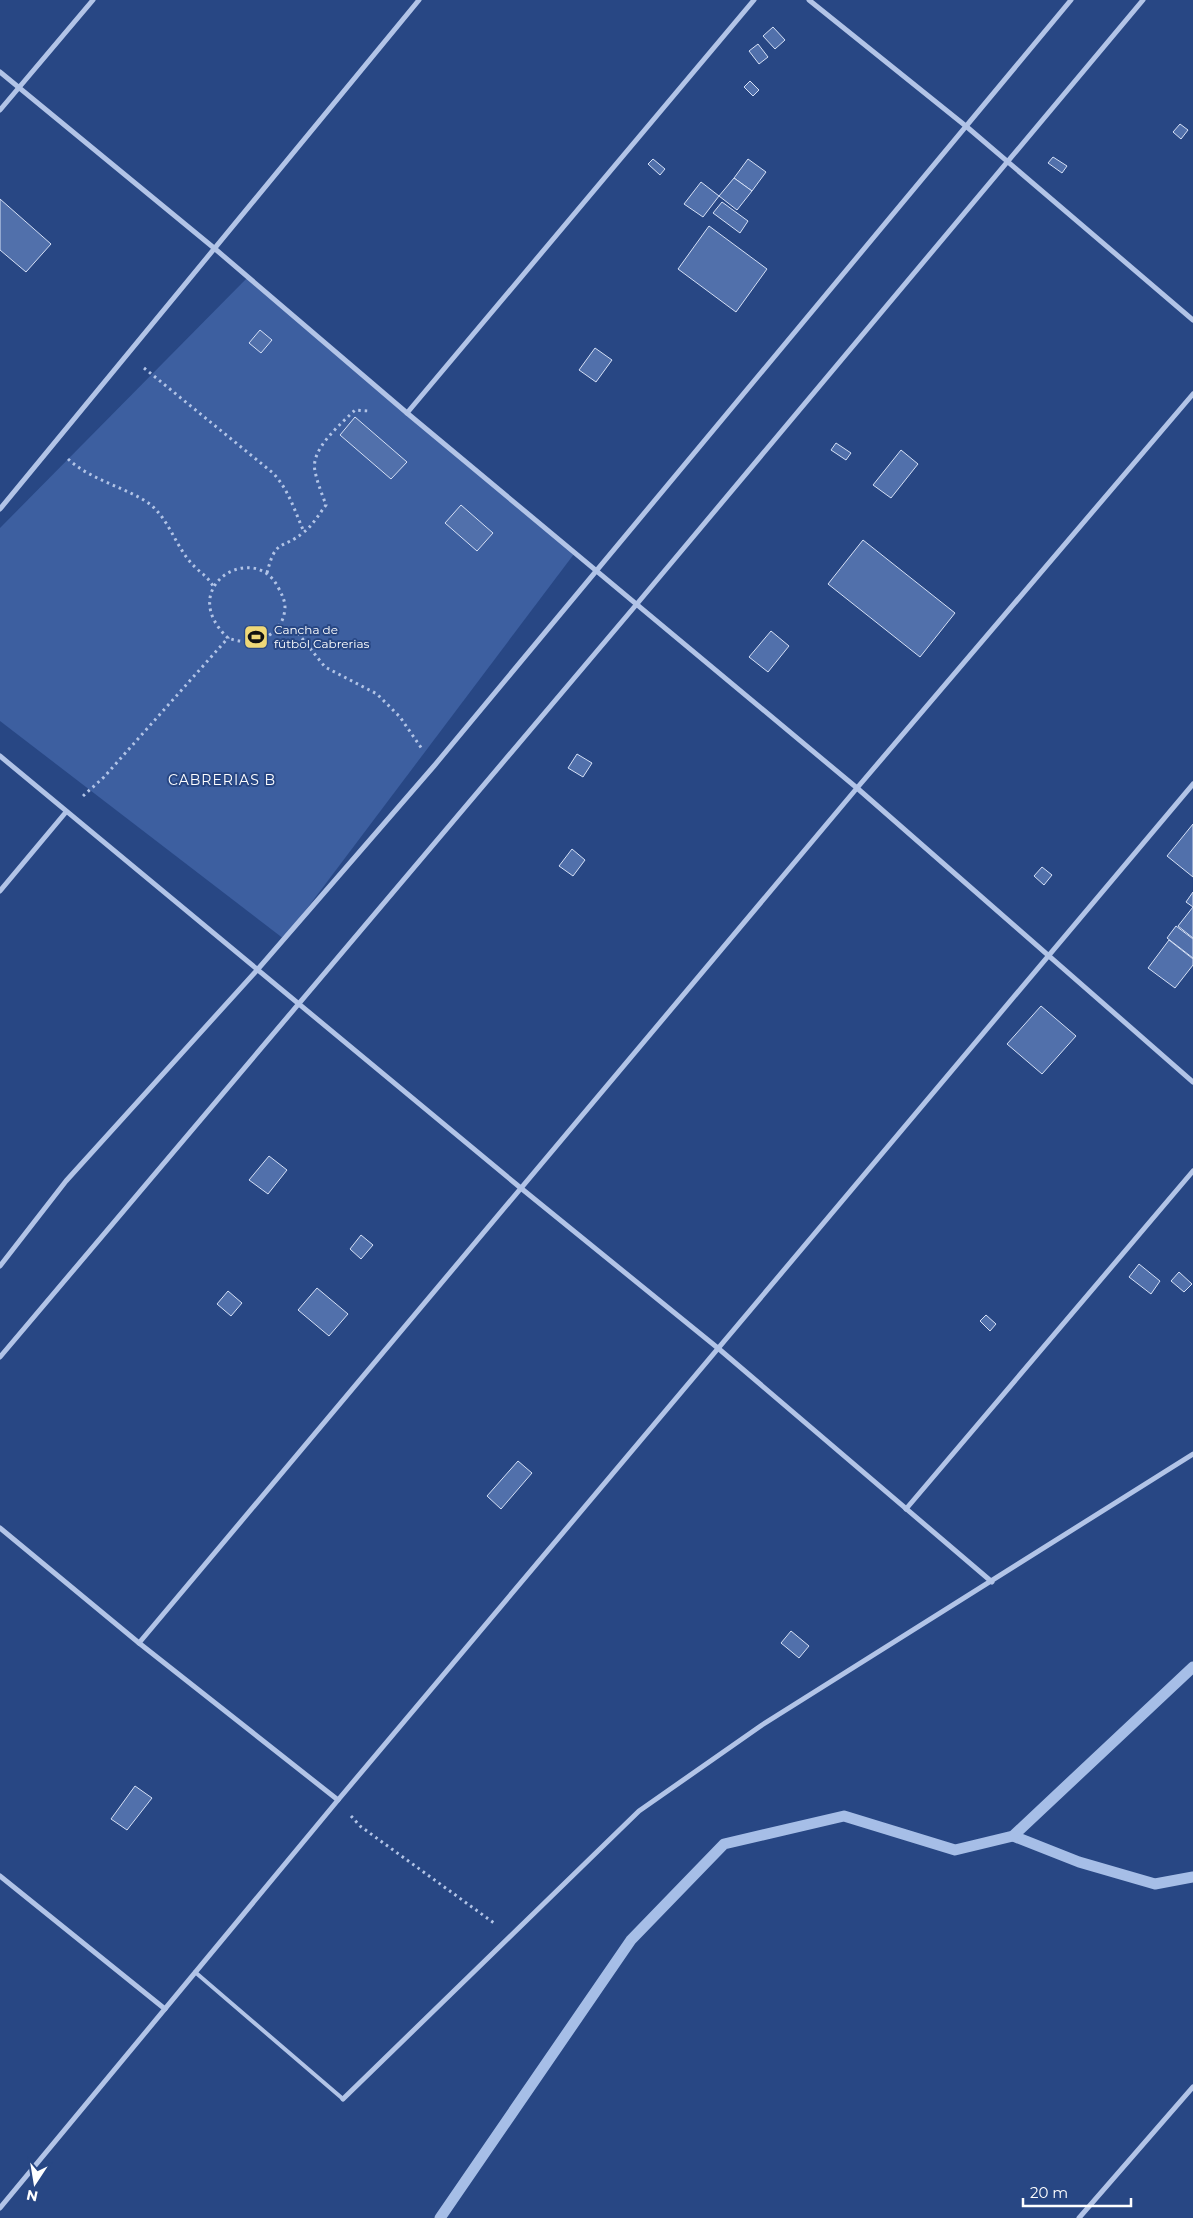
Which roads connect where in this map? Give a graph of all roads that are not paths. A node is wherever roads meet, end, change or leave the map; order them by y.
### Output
1 (93, 0) edge
2 (419, 0) edge
3 (754, 0) edge
4 (809, 0) edge
5 (1071, 0) edge
6 (1144, 0) edge
7 (0, 72) edge
8 (19, 88) junction
9 (0, 110) edge
10 (967, 127) junction
11 (1009, 162) junction
12 (214, 248) junction
13 (1193, 320) edge
14 (1193, 394) edge
15 (407, 414) junction
16 (0, 509) edge
17 (596, 572) junction
18 (636, 605) junction
19 (0, 756) edge
20 (1193, 784) edge
21 (857, 788) junction
22 (66, 812) junction
23 (0, 892) edge
24 (1050, 955) junction
25 (258, 969) junction
26 (299, 1005) junction
27 (1193, 1082) edge
28 (1193, 1171) edge
29 (522, 1189) junction
30 (0, 1266) edge
31 (718, 1349) junction
32 (0, 1357) edge
33 (1193, 1454) edge
34 (906, 1509) junction
35 (0, 1528) edge
36 (992, 1582) junction
37 (139, 1643) junction
38 (338, 1800) junction
39 (0, 1876) edge
40 (196, 1972) junction
41 (164, 2009) junction
42 (1193, 2087) edge
43 (342, 2099) joint
44 (0, 2208) edge
45 (1079, 2218) edge

1 - 8 street
2 - 12 street
3 - 15 street
4 - 10 street
5 - 10 street
6 - 11 street
7 - 8 street
8 - 9 street
8 - 12 street
10 - 11 street
10 - 17 street
11 - 13 street
11 - 18 street
12 - 15 street
12 - 16 street
14 - 21 street
15 - 17 street
17 - 18 street
17 - 25 street
18 - 21 street
18 - 26 street
19 - 22 street
20 - 24 street
21 - 24 street
21 - 29 street
22 - 23 street
22 - 25 street
24 - 27 street
24 - 31 street
25 - 26 street
25 - 30 street
26 - 29 street
26 - 32 street
28 - 34 street
29 - 31 street
29 - 37 street
31 - 34 street
31 - 38 street
33 - 36 street
34 - 36 street
35 - 37 street
36 - 43 street
37 - 38 street
38 - 40 street
39 - 41 street
40 - 41 street
40 - 43 lane
41 - 44 street
42 - 45 street

